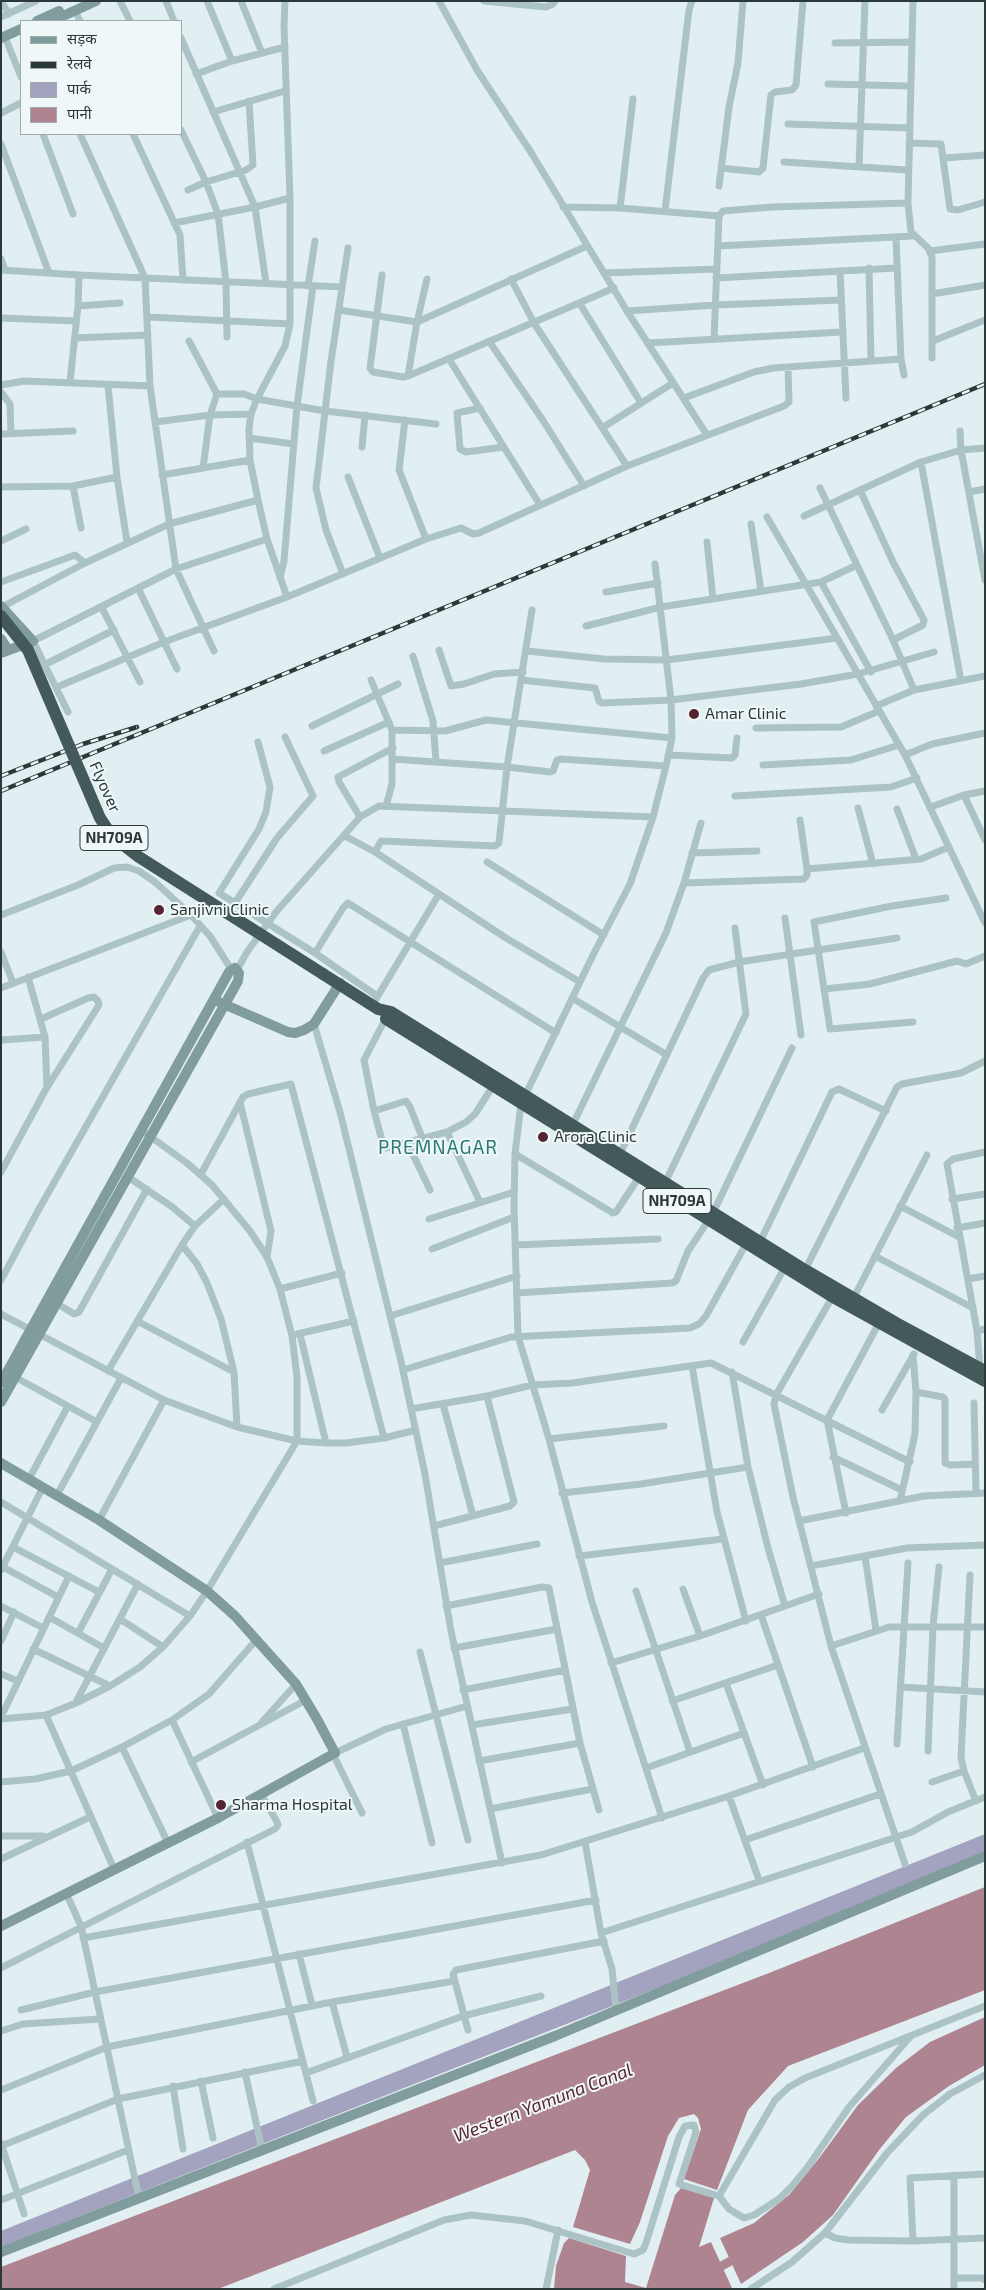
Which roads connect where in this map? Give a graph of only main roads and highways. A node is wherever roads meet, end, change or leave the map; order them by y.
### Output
1 (2, 610) edge
2 (381, 1008) junction
3 (523, 1100) junction
4 (710, 1217) junction
5 (835, 1293) junction
6 (983, 1369) edge
7 (985, 1381) edge

1 - 2 highway, Flyover / NH709A, bridge
2 - 3 highway, NH709A
2 - 3 highway, NH709A
3 - 4 highway, NH709A
3 - 4 highway, NH709A
4 - 5 highway, NH709A
4 - 5 highway, NH709A
5 - 6 highway, NH709A
5 - 7 highway, NH709A

